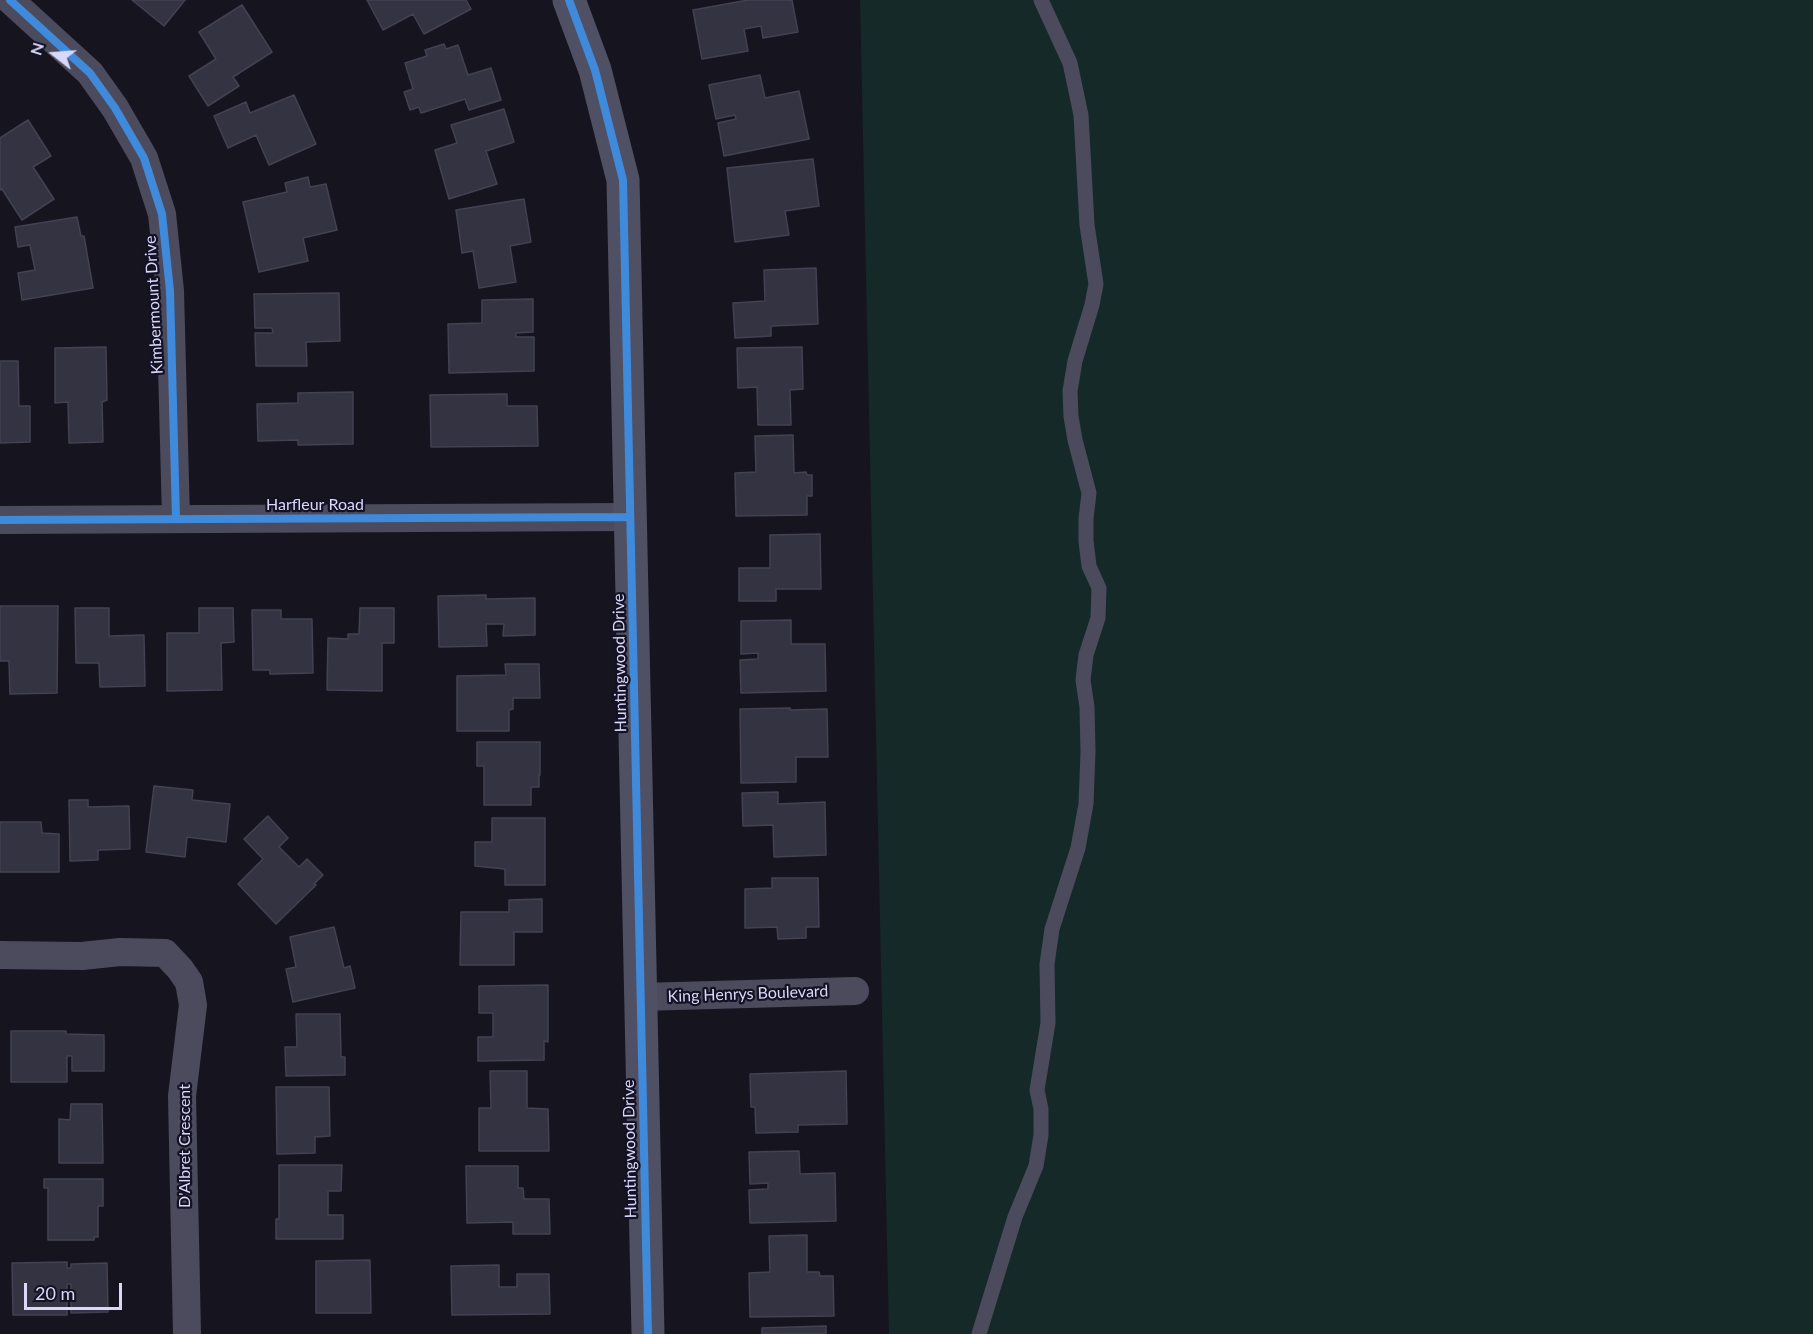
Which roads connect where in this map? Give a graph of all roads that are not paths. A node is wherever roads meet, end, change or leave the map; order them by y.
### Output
1 (10, 0) edge
2 (569, 0) edge
3 (1041, 0) edge
4 (630, 517) junction
5 (176, 519) junction
6 (0, 520) edge
7 (0, 955) edge
8 (855, 991) dead end
9 (641, 997) junction
10 (187, 1334) edge
11 (648, 1334) edge
12 (979, 1334) edge

1 - 5 street, Kimbermount Drive
2 - 4 street, Huntingwood Drive
3 - 12 lane
4 - 5 street, Harfleur Road
4 - 9 street, Huntingwood Drive
5 - 6 street, Harfleur Road
7 - 10 street, D'Albret Crescent
8 - 9 street, King Henrys Boulevard
9 - 11 street, Huntingwood Drive

